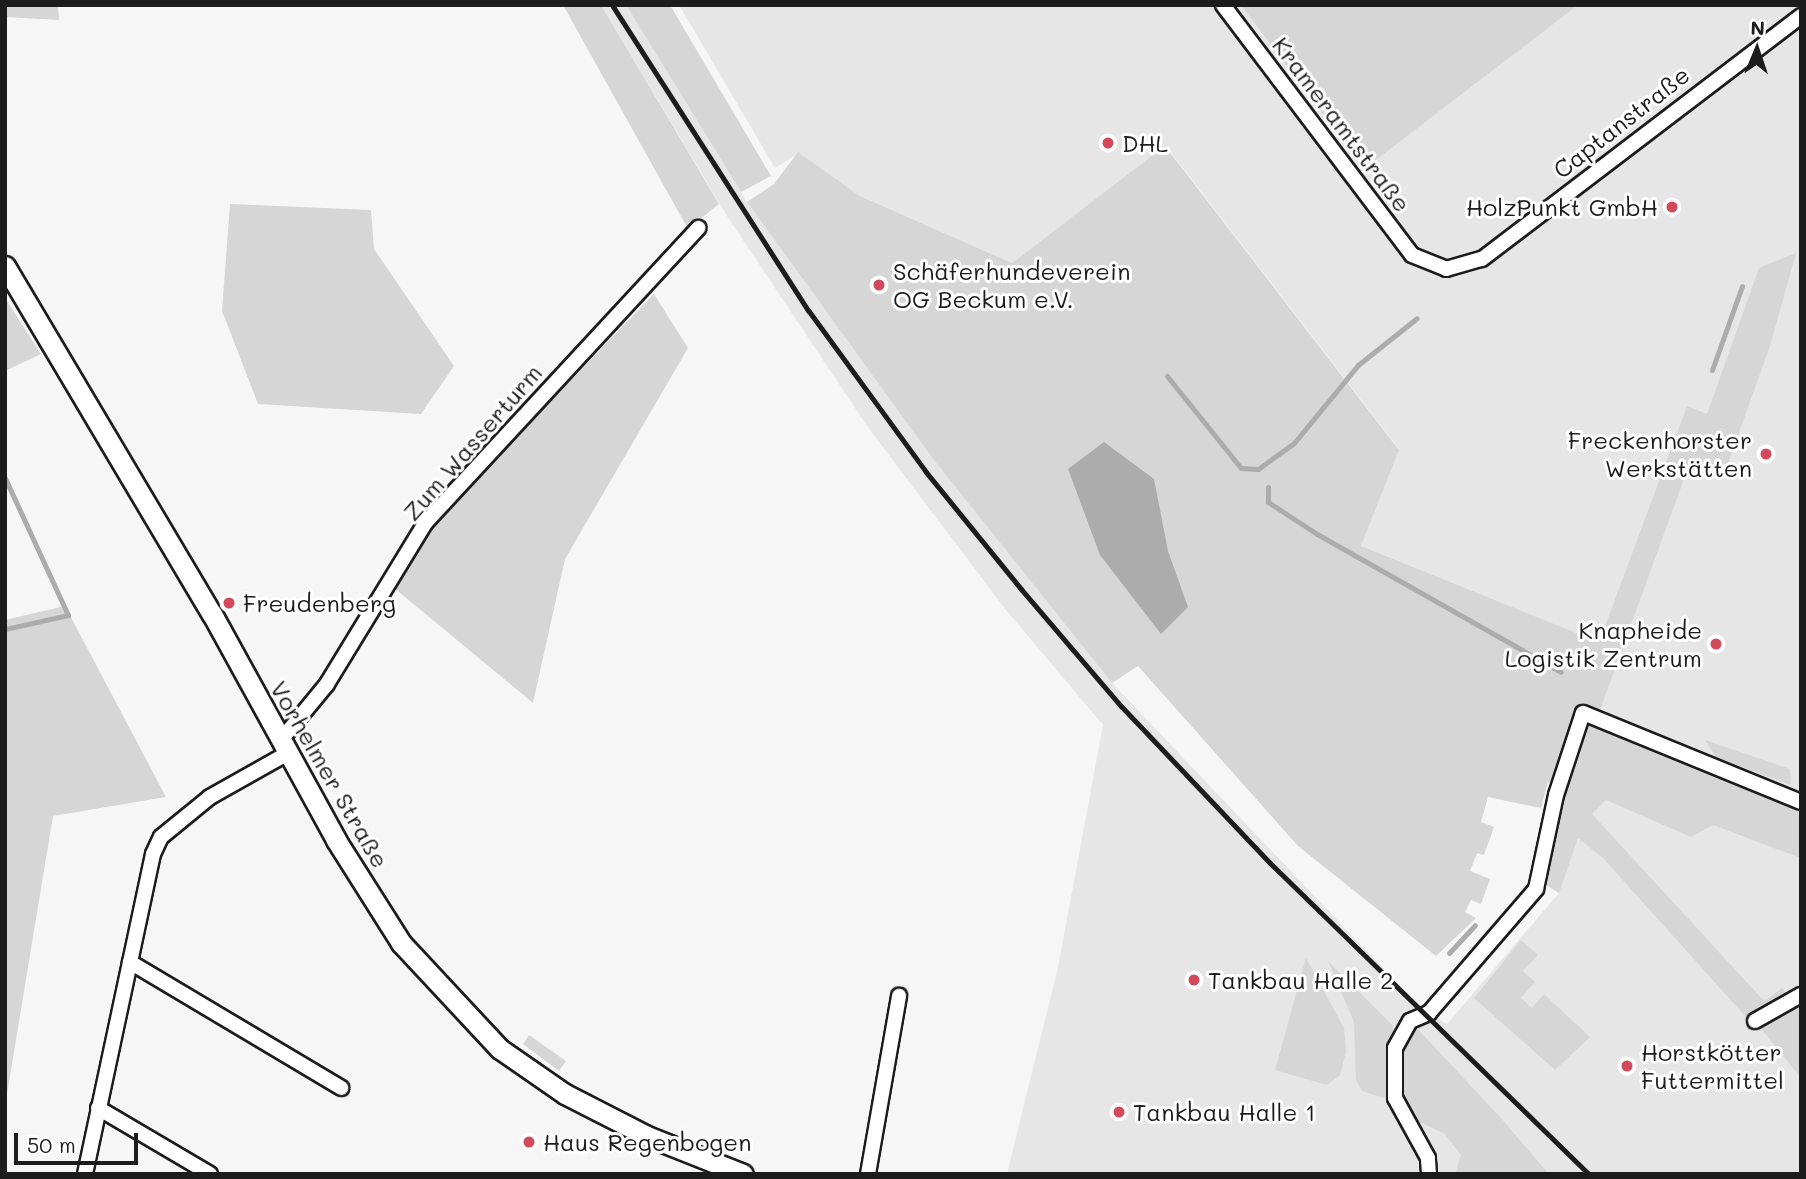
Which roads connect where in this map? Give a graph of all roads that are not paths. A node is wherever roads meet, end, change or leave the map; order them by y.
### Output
1 (1223, 5) edge
2 (1801, 16) edge
3 (698, 228) dead end
4 (1429, 265) joint
5 (5, 266) edge
6 (284, 746) junction
7 (1801, 802) edge
8 (130, 962) junction
9 (1801, 995) edge
10 (899, 996) dead end
11 (1755, 1021) dead end
12 (341, 1088) dead end
13 (98, 1108) junction
14 (85, 1174) edge
15 (210, 1174) edge
16 (743, 1174) edge
17 (868, 1174) edge
18 (1429, 1174) edge

1 - 4 street, Krameramtstraße
2 - 4 street, Captanstraße
3 - 6 street, Zum Wasserturm
5 - 6 street, Vorhelmer Straße
6 - 8 street
6 - 16 street, Vorhelmer Straße
7 - 18 street
8 - 12 street
8 - 13 street
9 - 11 street
10 - 17 street
13 - 14 street
13 - 15 street

